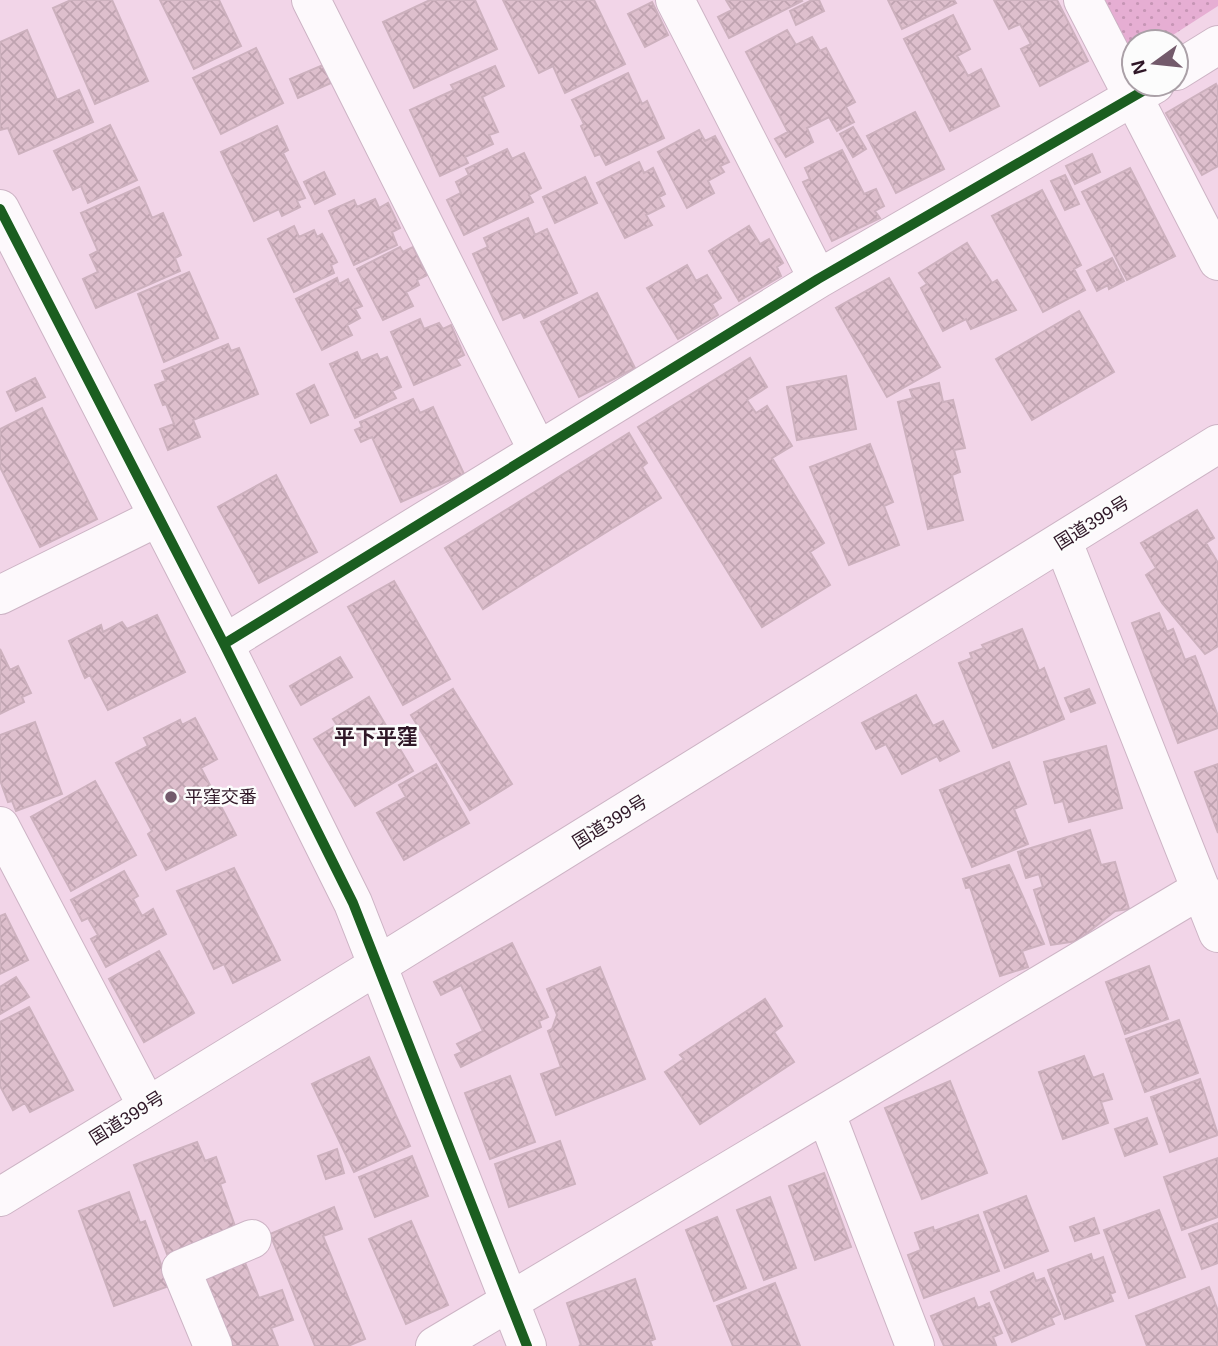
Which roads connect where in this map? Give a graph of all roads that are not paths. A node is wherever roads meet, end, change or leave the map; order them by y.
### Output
1 (311, 0) edge
2 (675, 0) edge
3 (1083, 0) edge
4 (1218, 45) edge
5 (1120, 55) edge
6 (1190, 62) edge
7 (1132, 98) edge
8 (1147, 98) edge
9 (0, 209) edge
10 (1218, 261) edge
11 (818, 279) junction
12 (1218, 443) edge
13 (538, 451) junction
14 (158, 517) junction
15 (1063, 541) junction
16 (0, 595) edge
17 (224, 645) junction
18 (0, 826) edge
19 (1201, 889) junction
20 (1218, 933) edge
21 (378, 965) junction
22 (147, 1105) junction
23 (825, 1114) junction
24 (0, 1197) edge
25 (252, 1239) dead end
26 (508, 1300) junction
27 (213, 1346) edge
28 (435, 1346) edge
29 (527, 1346) edge
30 (915, 1346) edge

1 - 13 main road
2 - 11 main road
3 - 5 main road
4 - 6 main road
7 - 11 main road
8 - 10 main road
9 - 14 main road
11 - 13 main road
12 - 15 main road, 国道399号
13 - 17 main road
14 - 16 main road
14 - 17 main road
15 - 19 main road
15 - 21 main road, 国道399号
17 - 21 main road
18 - 22 main road
19 - 20 main road
19 - 23 main road
21 - 22 main road, 国道399号
21 - 26 main road
22 - 24 main road, 国道399号
23 - 26 main road
23 - 30 main road
25 - 27 main road
26 - 28 main road
26 - 29 main road

